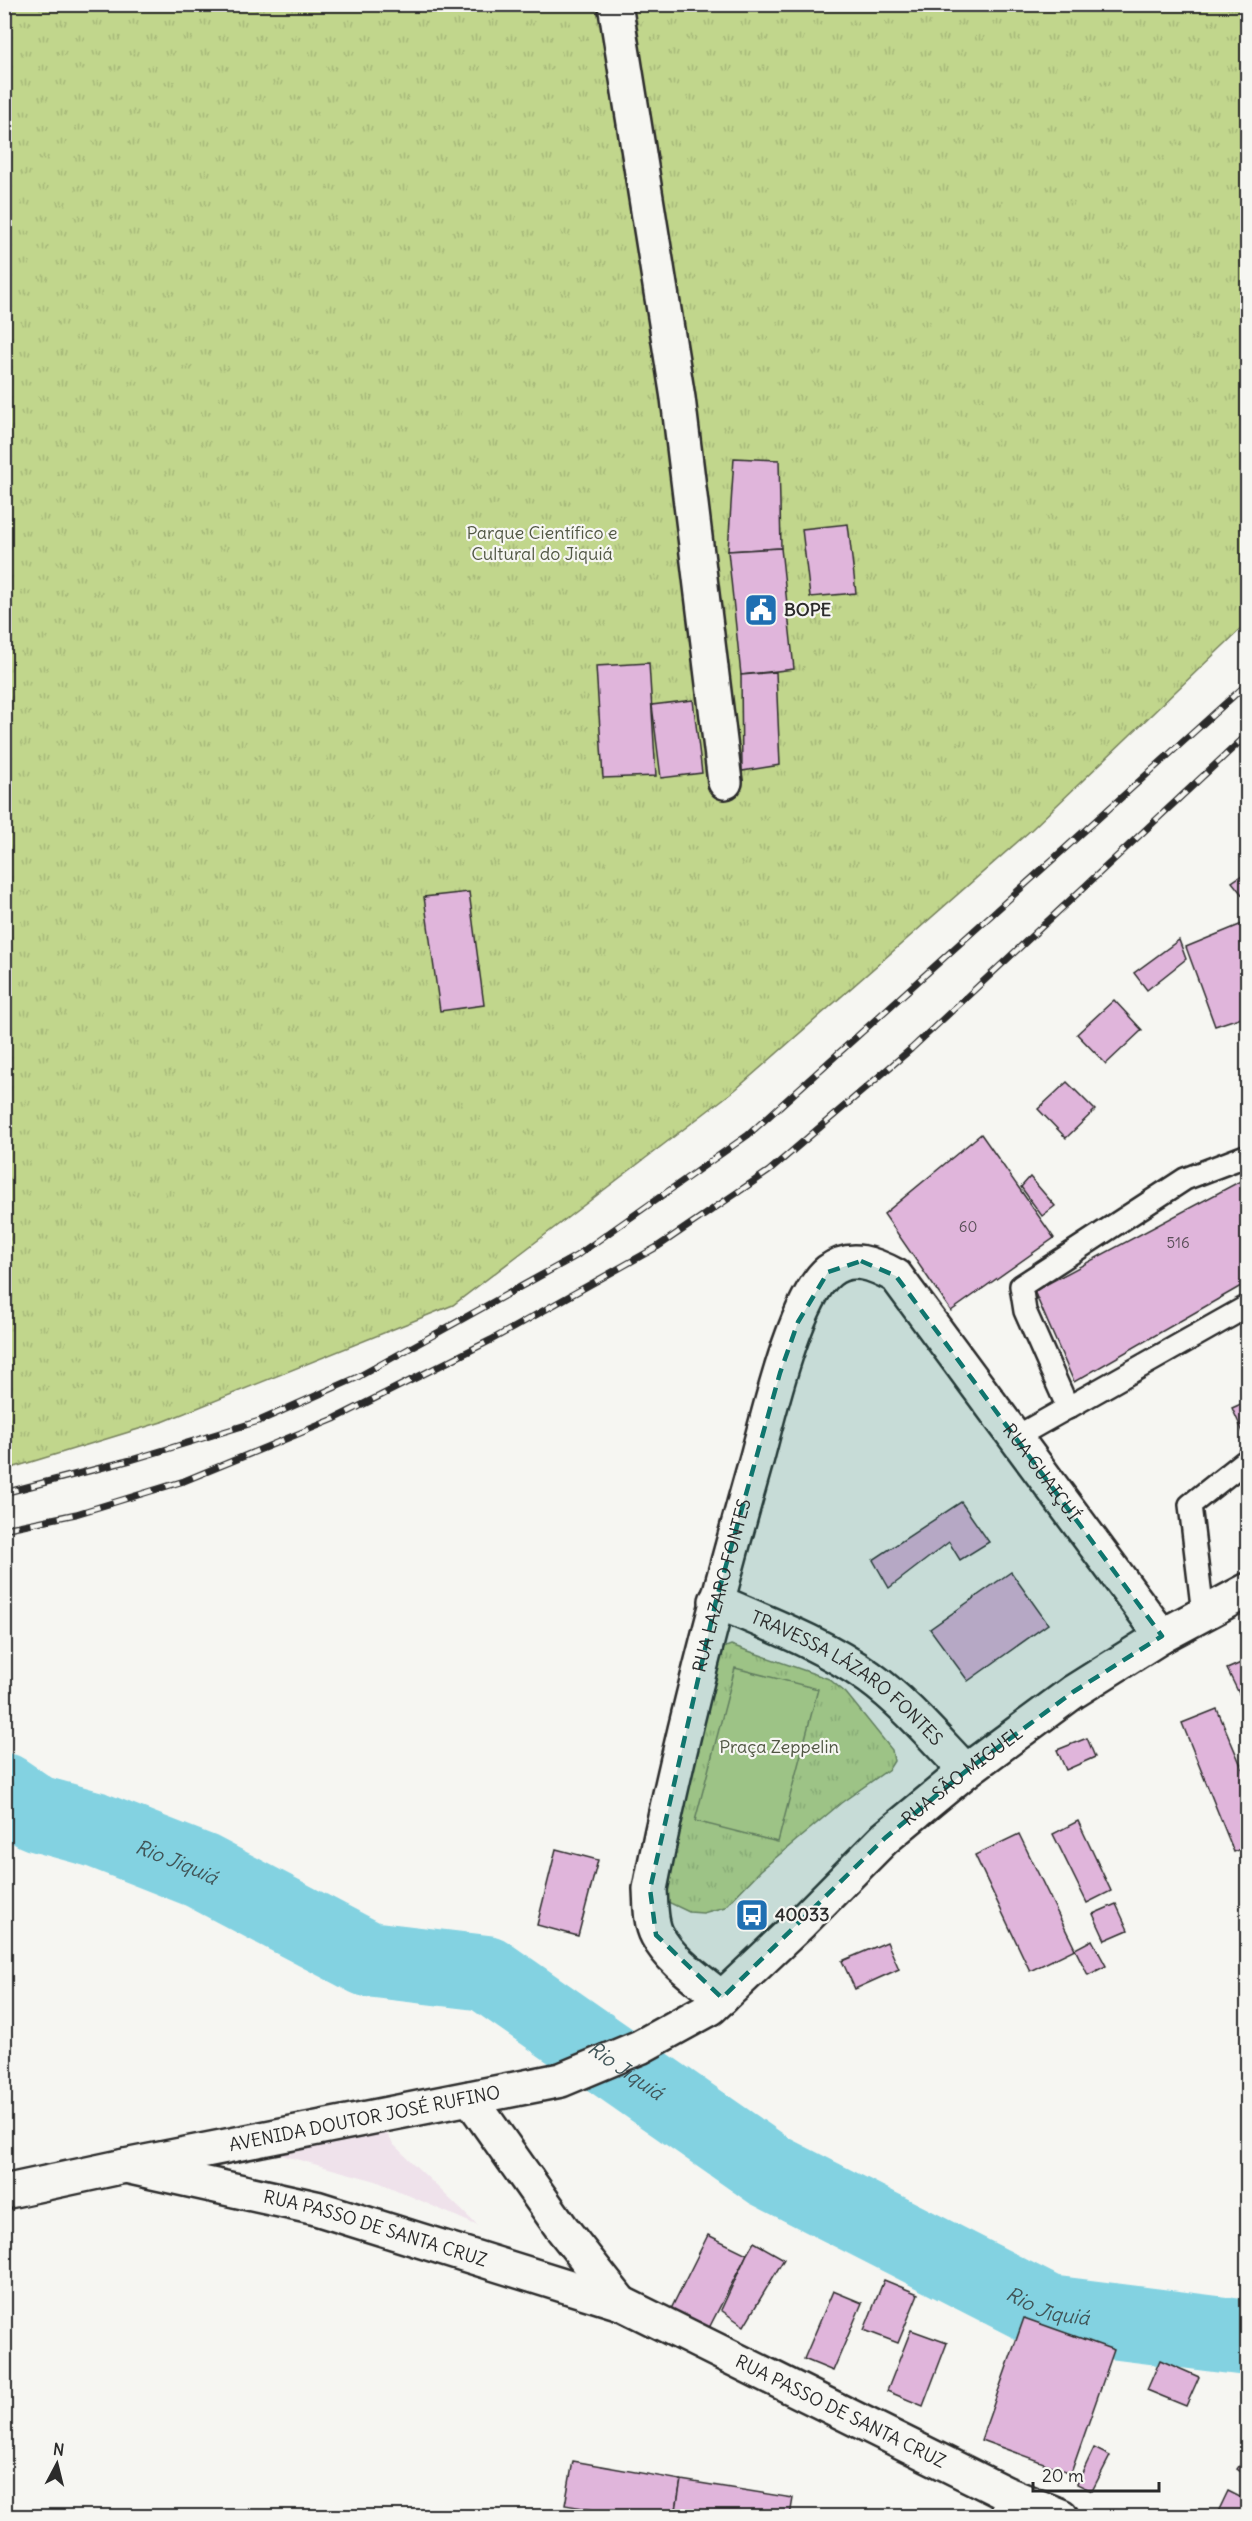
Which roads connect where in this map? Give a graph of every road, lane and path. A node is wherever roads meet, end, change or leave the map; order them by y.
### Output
1 (615, 4) edge
2 (725, 782) dead end
3 (1248, 1155) edge
4 (1248, 1306) edge
5 (922, 1310) joint
6 (1068, 1408) junction
7 (1016, 1437) junction
8 (1248, 1459) edge
9 (1248, 1590) edge
10 (716, 1601) junction
11 (1203, 1614) junction
12 (1162, 1636) junction
13 (966, 1771) junction
14 (716, 2003) junction
15 (470, 2098) junction
16 (125, 2166) junction
17 (4, 2192) edge
18 (621, 2303) junction
19 (1004, 2505) edge
20 (1062, 2517) edge

1 - 2 street
3 - 6 lane
4 - 6 lane
5 - 7 street, RUA GUAIÇUÍ
5 - 10 street, RUA LAZARO FONTES
6 - 7 lane
7 - 12 street, RUA GUAIÇUÍ
8 - 11 lane
9 - 11 street, RUA SÃO MIGUEL
10 - 13 street, TRAVESSA LÁZARO FONTES
10 - 14 street, RUA LAZARO FONTES
11 - 12 street, RUA SÃO MIGUEL
12 - 13 street, RUA SÃO MIGUEL
13 - 14 street, RUA SÃO MIGUEL
14 - 15 street, AVENIDA DOUTOR JOSÉ RUFINO
15 - 16 street, AVENIDA DOUTOR JOSÉ RUFINO
15 - 18 street, RUA PASSO DE SANTA CRUZ
16 - 17 street, AVENIDA DOUTOR JOSÉ RUFINO
16 - 18 street, RUA PASSO DE SANTA CRUZ
18 - 19 street, RUA PASSO DE SANTA CRUZ
19 - 20 street, RUA PASSO DE SANTA CRUZ

